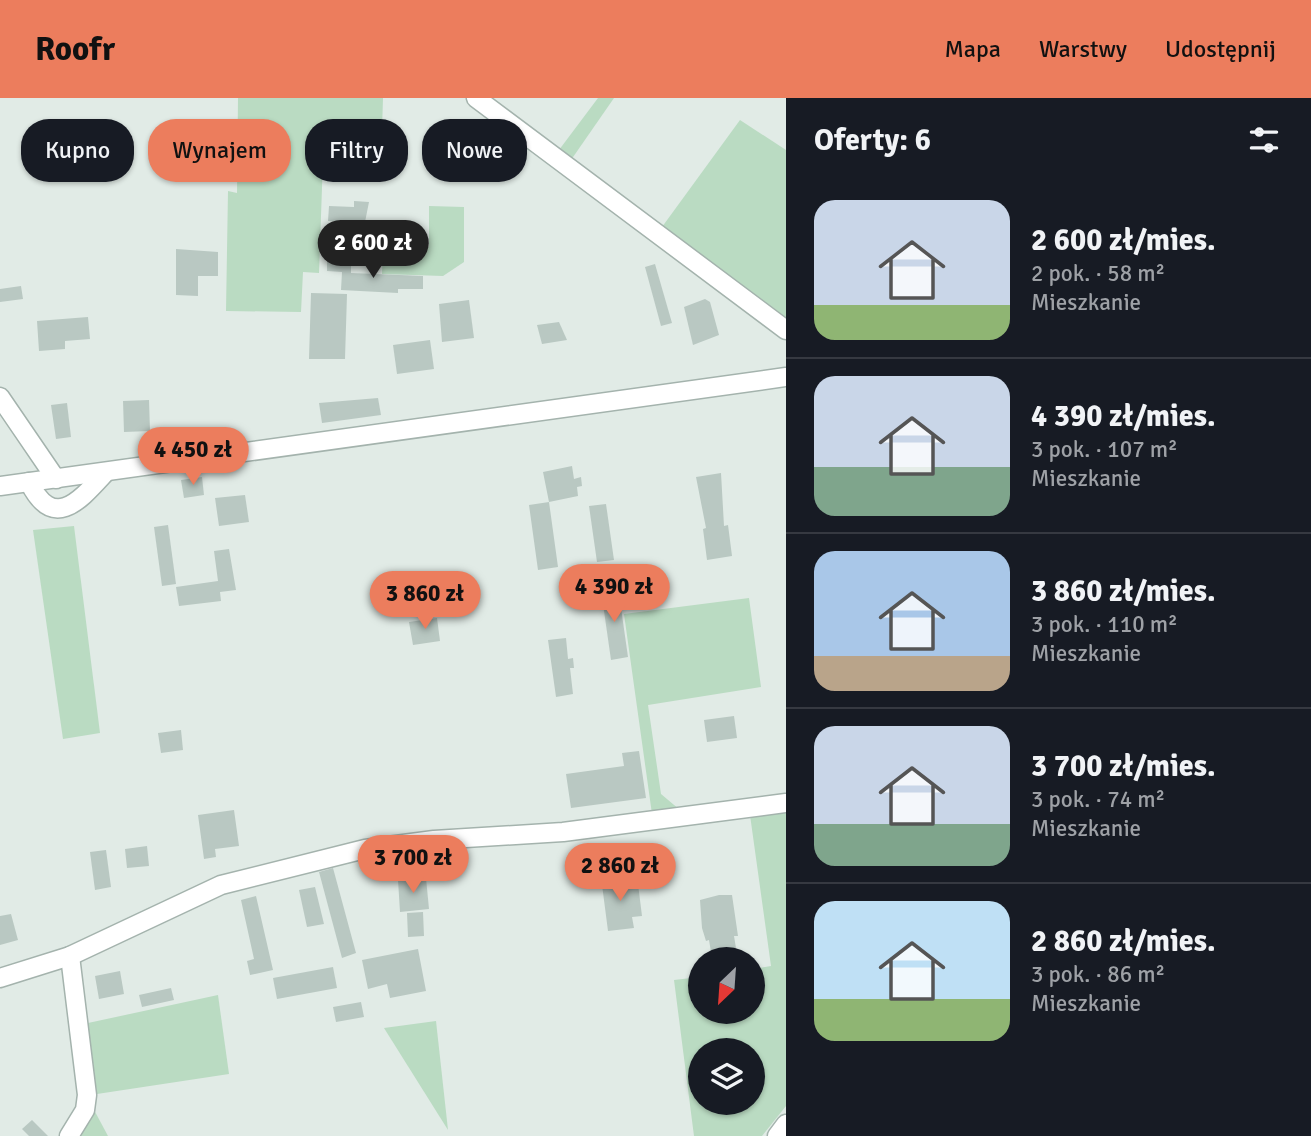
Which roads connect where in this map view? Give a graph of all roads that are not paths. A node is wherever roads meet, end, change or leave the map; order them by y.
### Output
1 (476, 98) edge
2 (786, 330) edge
3 (786, 377) edge
4 (0, 397) edge
5 (106, 472) junction
6 (56, 479) junction
7 (29, 482) junction
8 (0, 486) edge
9 (786, 803) edge
10 (70, 956) junction
11 (0, 978) edge
12 (786, 1124) edge
13 (69, 1136) edge
14 (777, 1136) edge

1 - 2 street
3 - 5 street
4 - 6 street
5 - 6 street
5 - 7 street
6 - 7 street
7 - 8 street
9 - 10 street
10 - 11 street
10 - 13 street
12 - 14 street

